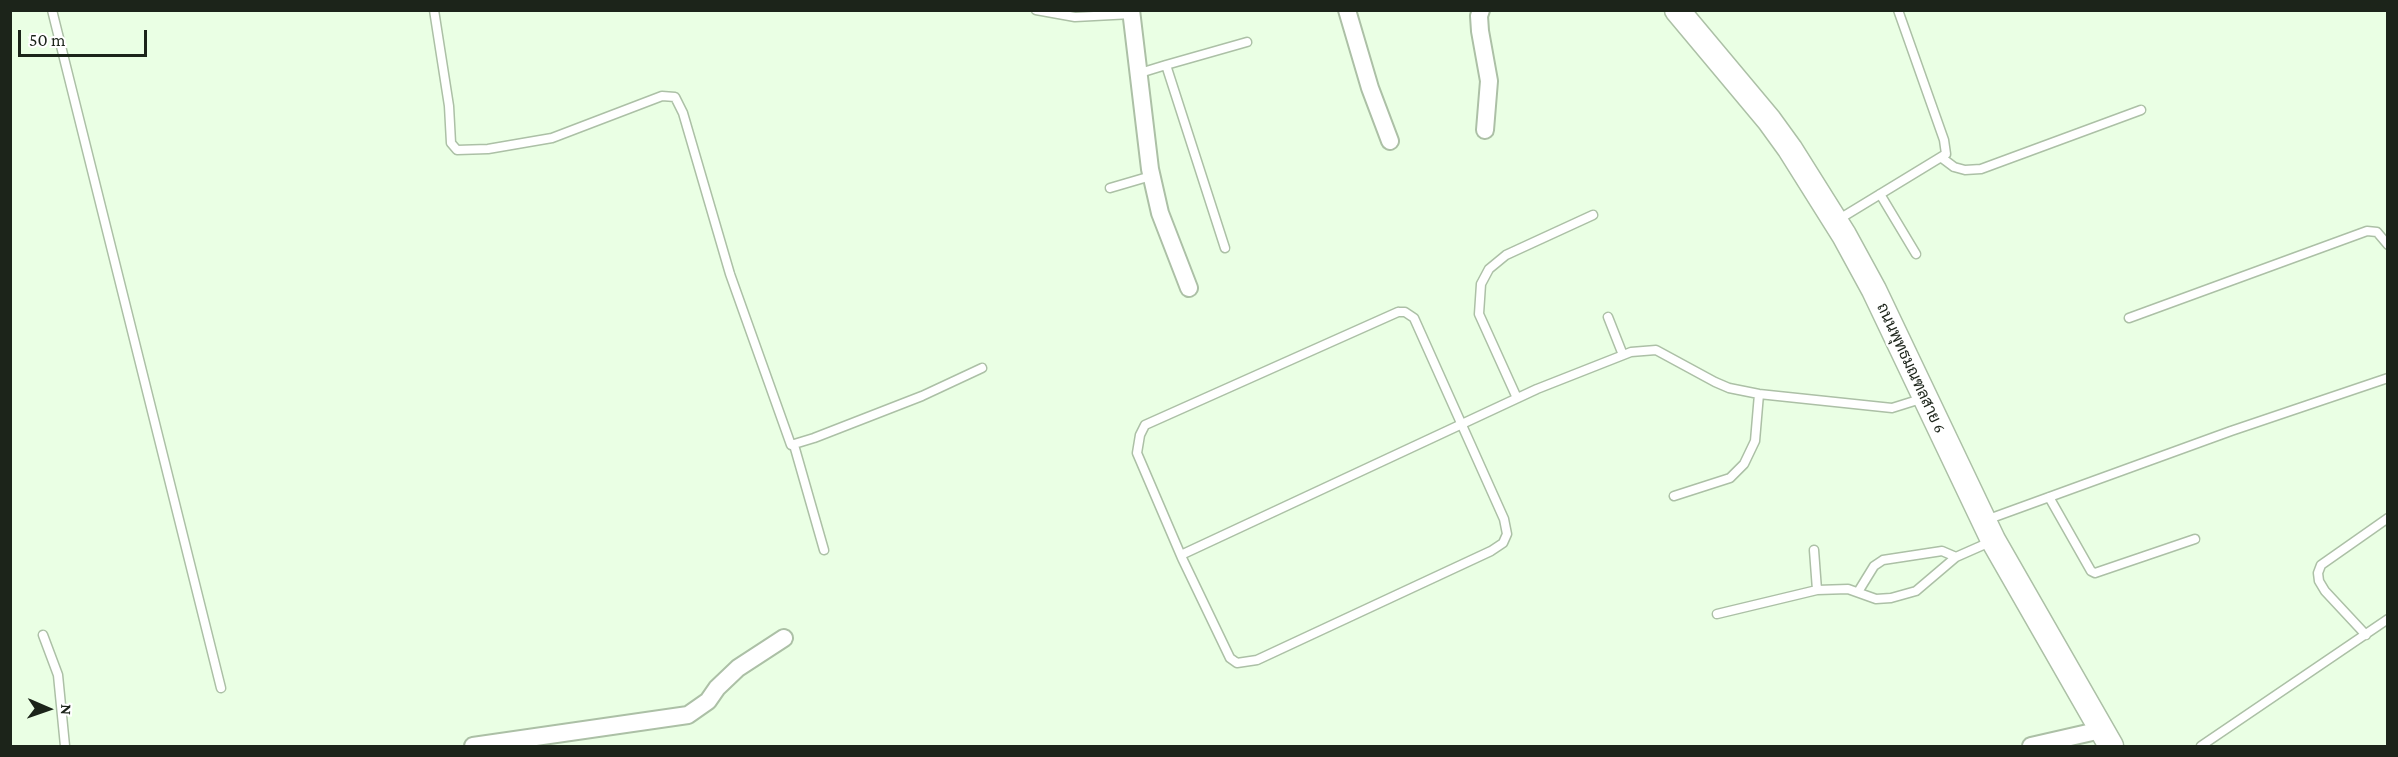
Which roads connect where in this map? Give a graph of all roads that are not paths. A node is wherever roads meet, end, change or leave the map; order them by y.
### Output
1 (52, 10) edge
2 (434, 10) edge
3 (1036, 10) edge
4 (1347, 10) edge
5 (1481, 10) edge
6 (1898, 10) edge
7 (1680, 11) edge
8 (1132, 12) edge
9 (1247, 42) dead end
10 (1166, 65) junction
11 (1140, 73) junction
12 (2140, 110) dead end
13 (1485, 130) dead end
14 (1390, 141) dead end
15 (1942, 158) junction
16 (1151, 176) junction
17 (1110, 188) dead end
18 (1880, 194) junction
19 (1593, 215) dead end
20 (1835, 221) junction
21 (2388, 244) edge
22 (1225, 248) dead end
23 (1916, 254) dead end
24 (1189, 288) dead end
25 (1608, 317) dead end
26 (2129, 318) dead end
27 (1623, 355) junction
28 (982, 368) dead end
29 (2388, 378) edge
30 (1758, 394) junction
31 (1925, 397) junction
32 (1517, 398) junction
33 (1461, 424) junction
34 (794, 445) junction
35 (1674, 496) dead end
36 (2049, 497) junction
37 (2388, 518) edge
38 (1988, 531) junction
39 (2195, 539) dead end
40 (824, 550) dead end
41 (1814, 550) dead end
42 (1180, 555) junction
43 (1956, 557) junction
44 (1817, 590) junction
45 (1858, 592) junction
46 (1717, 614) dead end
47 (2388, 619) edge
48 (43, 635) dead end
49 (2366, 635) junction
50 (784, 638) dead end
51 (221, 687) dead end
52 (2106, 738) edge
53 (542, 741) edge
54 (65, 747) edge
55 (473, 747) edge
56 (2031, 747) edge
57 (2201, 747) edge

1 - 51 lane
2 - 34 lane
3 - 8 lane
4 - 14 street
5 - 13 street
6 - 15 lane
7 - 20 main road, ถนนพุทธมณฑลสาย 6
8 - 11 street
9 - 10 lane
10 - 11 lane
10 - 22 lane
11 - 16 street
12 - 15 lane
15 - 18 lane
16 - 17 lane
16 - 24 street
18 - 20 lane
18 - 23 lane
19 - 32 lane
20 - 31 main road, ถนนพุทธมณฑลสาย 6
21 - 26 lane
25 - 27 lane
27 - 30 lane
27 - 32 lane
28 - 34 lane
29 - 36 lane
30 - 31 lane
30 - 35 lane
31 - 38 main road, ถนนพุทธมณฑลสาย 6
32 - 33 lane
33 - 42 lane
33 - 42 lane
33 - 42 lane
34 - 40 lane
36 - 38 lane
36 - 39 lane
37 - 49 lane
38 - 43 lane
38 - 52 main road, ถนนพุทธมณฑลสาย 6
41 - 44 lane
43 - 45 lane
43 - 45 lane
44 - 45 lane
44 - 46 lane
47 - 49 lane
48 - 54 lane
49 - 57 lane
50 - 53 street
52 - 56 street
53 - 55 street

